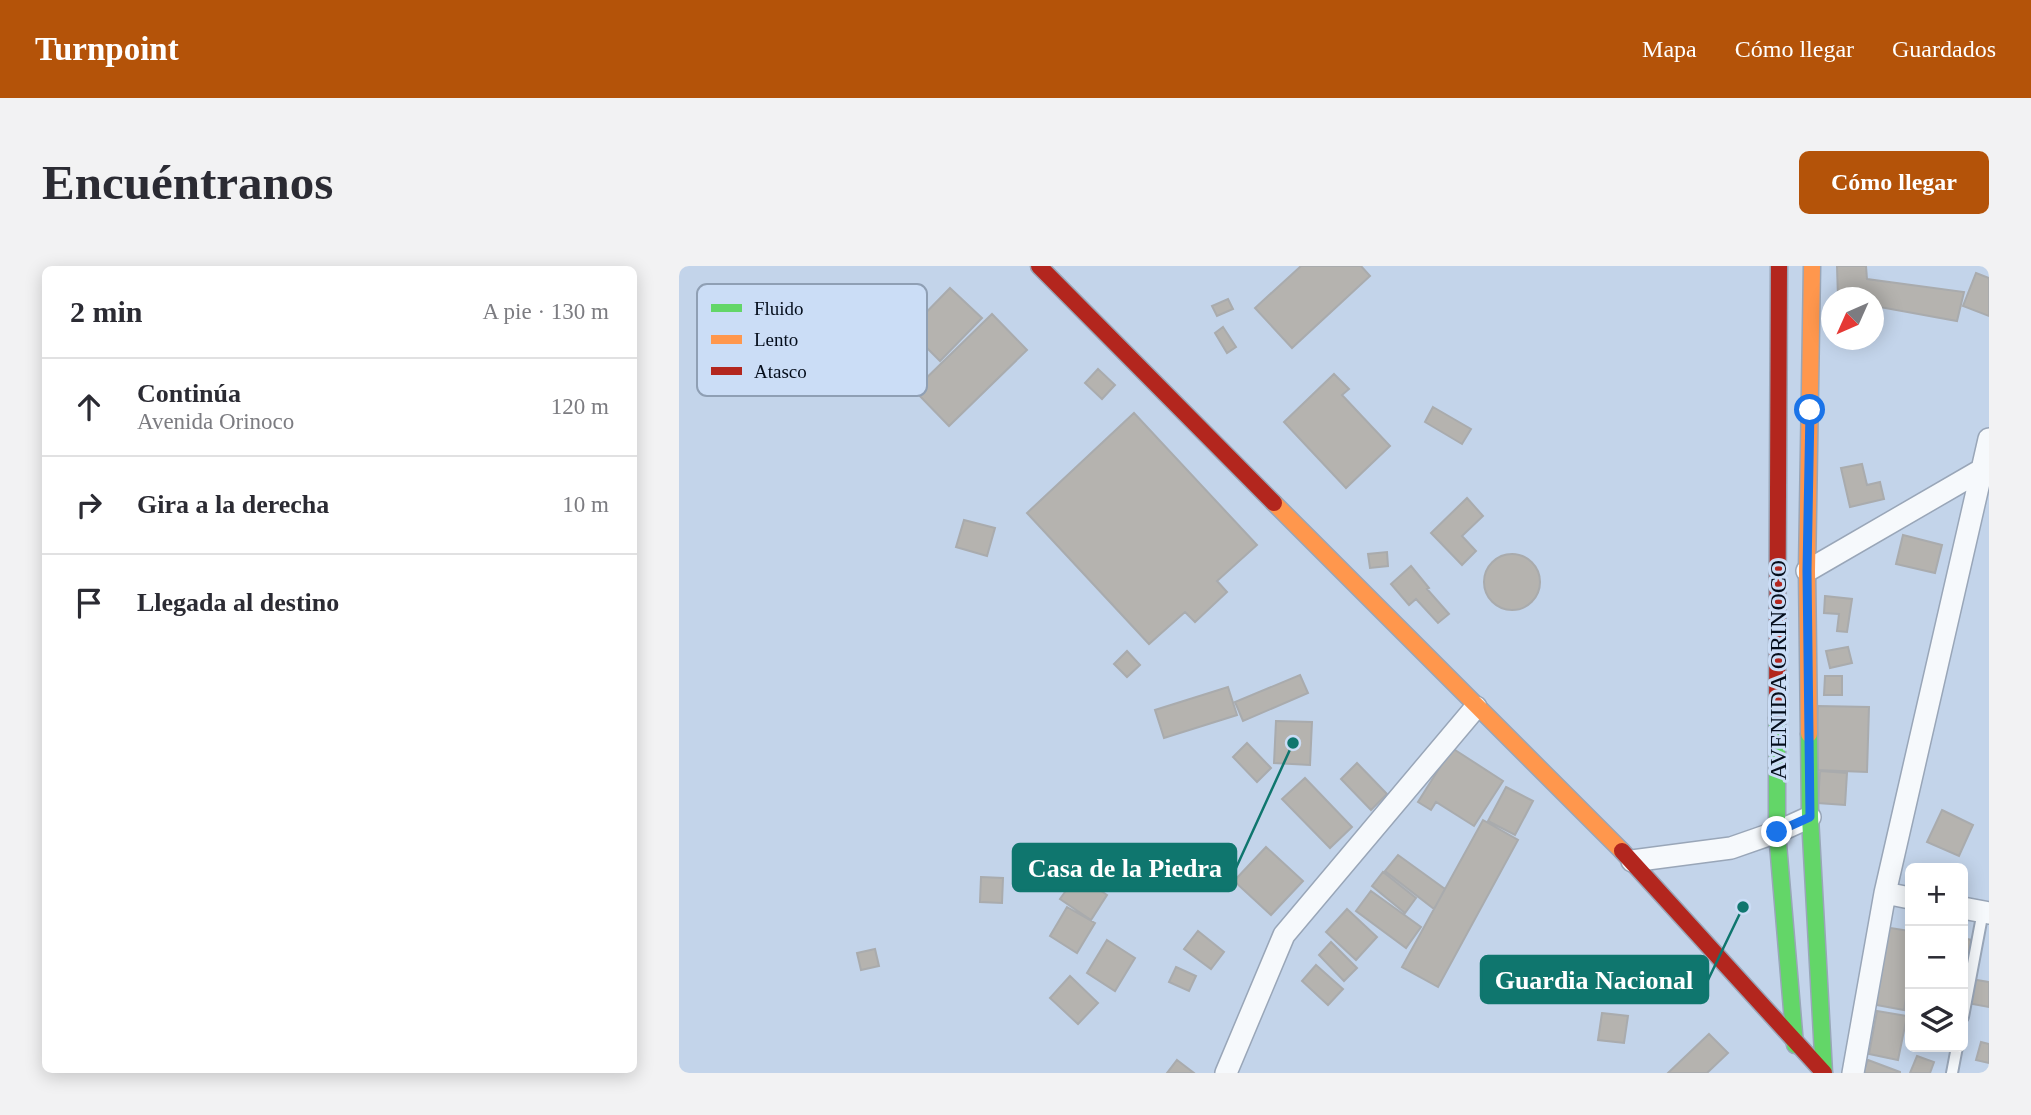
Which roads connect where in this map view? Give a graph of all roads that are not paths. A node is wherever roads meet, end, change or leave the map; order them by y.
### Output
1 (1039, 266) edge
2 (1779, 266) edge
3 (1812, 266) edge
4 (1989, 439) edge
5 (1986, 470) edge
6 (1807, 571) junction
7 (1476, 707) junction
8 (1810, 817) junction
9 (1777, 832) junction
10 (1632, 861) junction
11 (1885, 893) junction
12 (1905, 897) edge
13 (1978, 911) edge
14 (1967, 989) edge
15 (1794, 1039) junction
16 (1956, 1052) edge
17 (1226, 1073) edge
18 (1800, 1073) edge
19 (1824, 1073) edge
20 (1853, 1073) edge
21 (1952, 1073) edge

1 - 7 street
2 - 9 street, AVENIDA ORINOCO
3 - 6 street, AVENIDA ORINOCO
4 - 5 street
5 - 6 street
5 - 11 street
6 - 8 street, AVENIDA ORINOCO
7 - 10 street
7 - 17 street
8 - 9 street
8 - 19 street, AVENIDA ORINOCO
9 - 10 street
9 - 15 street, AVENIDA ORINOCO
10 - 15 street
11 - 12 street
11 - 20 street
13 - 14 lane
15 - 18 street, AVENIDA ORINOCO
15 - 19 street
16 - 21 lane

